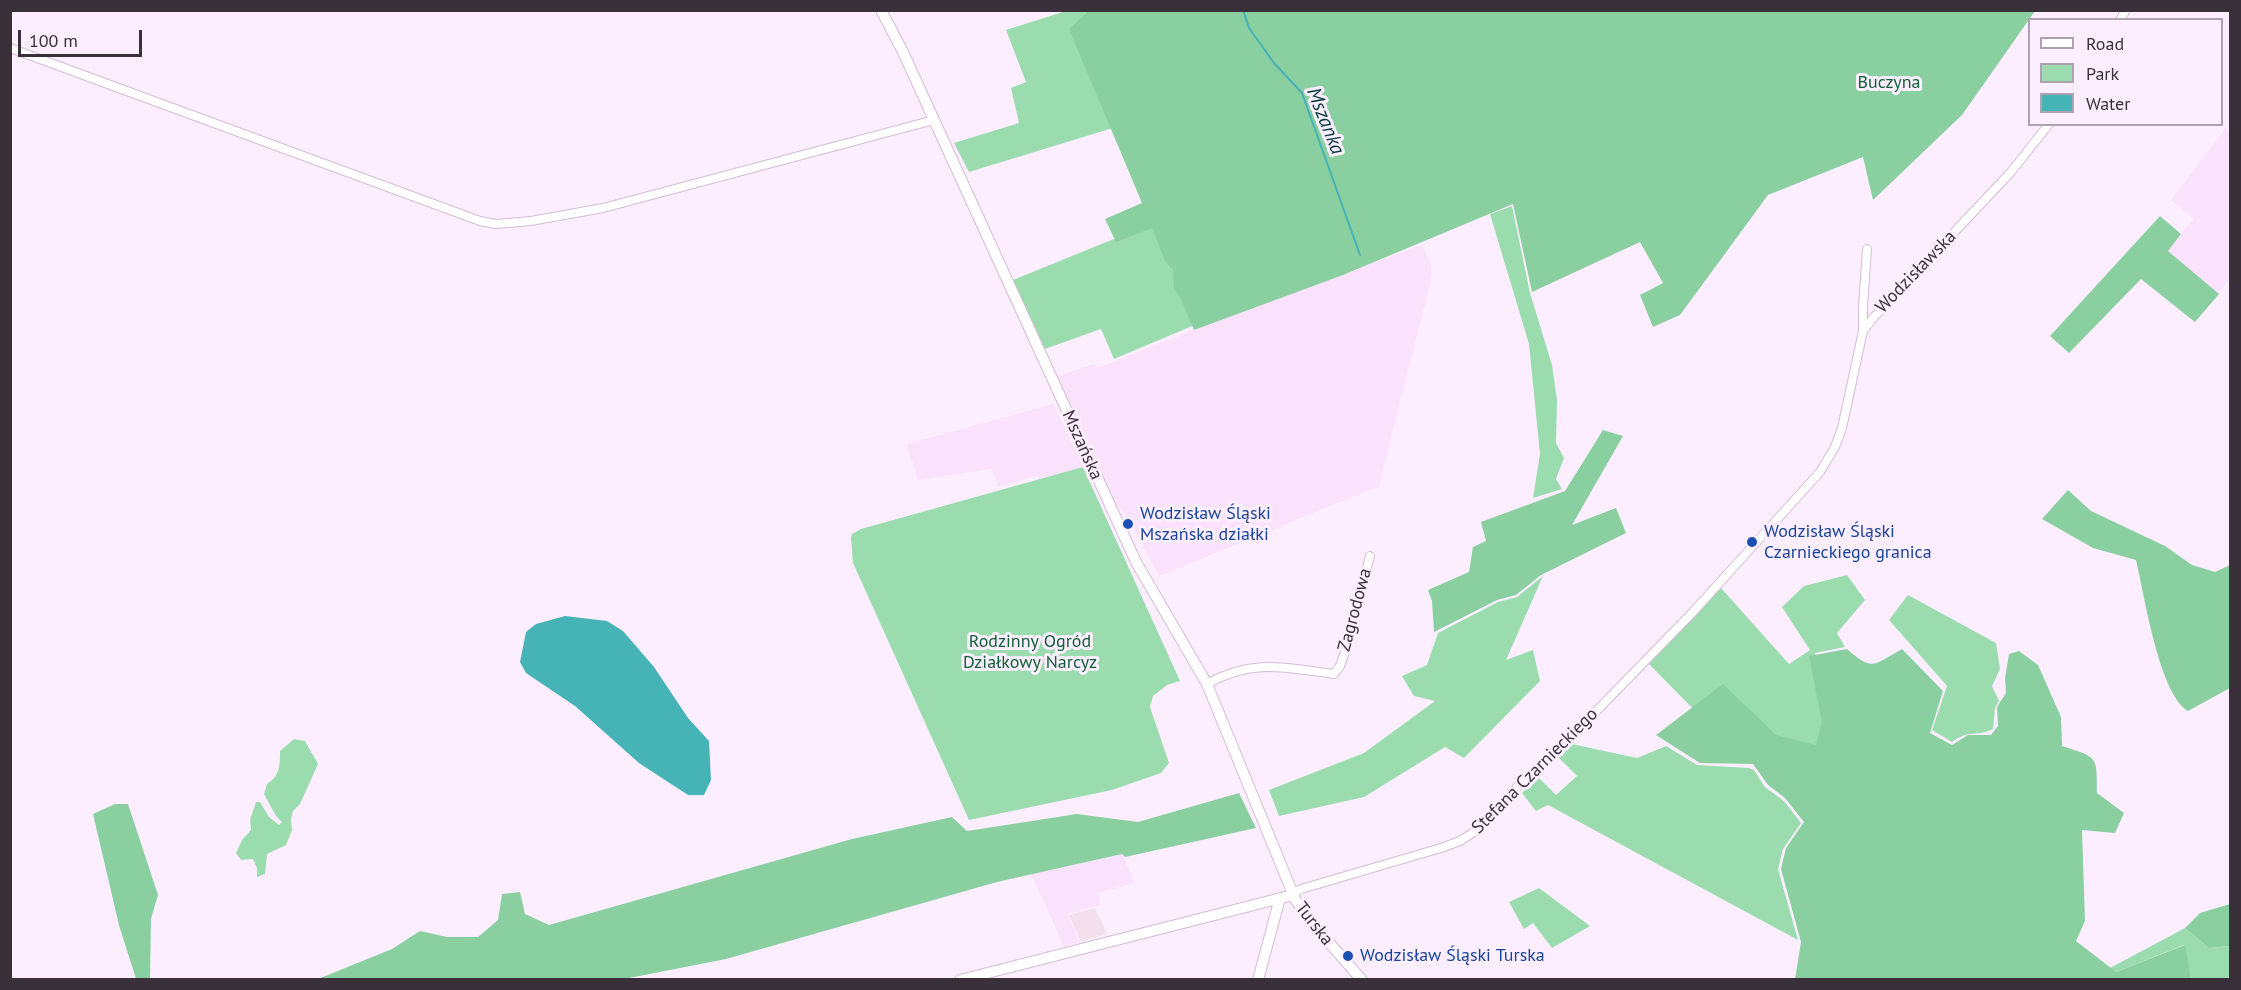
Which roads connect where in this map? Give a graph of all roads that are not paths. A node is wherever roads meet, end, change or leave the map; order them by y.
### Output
1 (881, 10) edge
2 (10, 48) edge
3 (934, 120) junction
4 (2047, 126) edge
5 (1867, 249) dead end
6 (1863, 331) junction
7 (1835, 447) joint
8 (1370, 556) dead end
9 (1207, 684) junction
10 (1285, 876) joint
11 (1292, 894) junction
12 (1280, 898) junction
13 (960, 980) edge
14 (1258, 980) edge
15 (1362, 980) edge

1 - 3 street, Mszańska
2 - 3 street
3 - 9 street, Mszańska
4 - 6 street, Wodzisławska
5 - 6 street
6 - 7 street, Wodzisławska
7 - 11 street, Stefana Czarnieckiego
8 - 9 street, Zagrodowa
9 - 10 street, Mszańska
10 - 11 street, Turska
11 - 12 street, Stefana Czarnieckiego
11 - 15 street, Turska
12 - 13 street, Stefana Czarnieckiego
12 - 14 street

